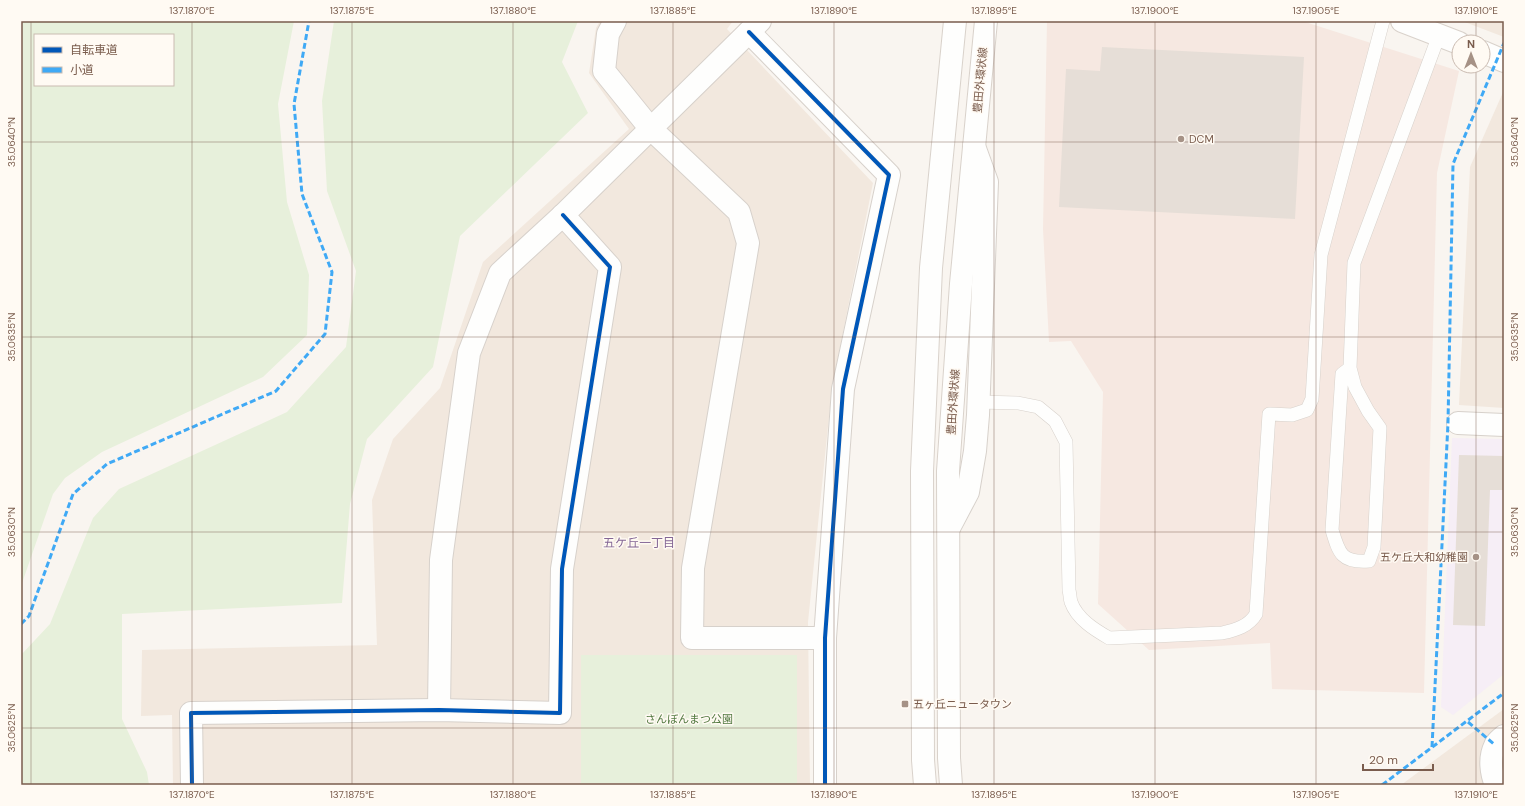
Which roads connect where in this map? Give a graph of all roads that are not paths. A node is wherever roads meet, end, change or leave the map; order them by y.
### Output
1 (615, 21) edge
2 (954, 21) edge
3 (986, 21) edge
4 (1383, 21) edge
5 (1402, 21) edge
6 (755, 26) edge
7 (1449, 39) edge
8 (1491, 55) edge
9 (1504, 61) edge
10 (650, 128) junction
11 (974, 146) junction
12 (563, 215) junction
13 (1350, 368) junction
14 (978, 402) junction
15 (1458, 423) dead end
16 (1504, 425) edge
17 (948, 528) junction
18 (825, 638) junction
19 (439, 710) junction
20 (1504, 736) edge
21 (192, 785) edge
22 (825, 785) edge
23 (925, 785) edge
24 (951, 785) edge
25 (1496, 785) edge

1 - 10 street
2 - 23 street
3 - 11 street, 豊田外環状線
4 - 14 lane
5 - 7 street
6 - 10 street
6 - 18 street
7 - 13 lane
8 - 9 street
10 - 12 street
10 - 18 street
11 - 14 street
11 - 17 street, 豊田外環状線
12 - 19 street
12 - 19 street
13 - 13 lane
14 - 17 street
15 - 16 street
17 - 24 street, 豊田外環状線
18 - 22 street
19 - 21 street
20 - 25 street

